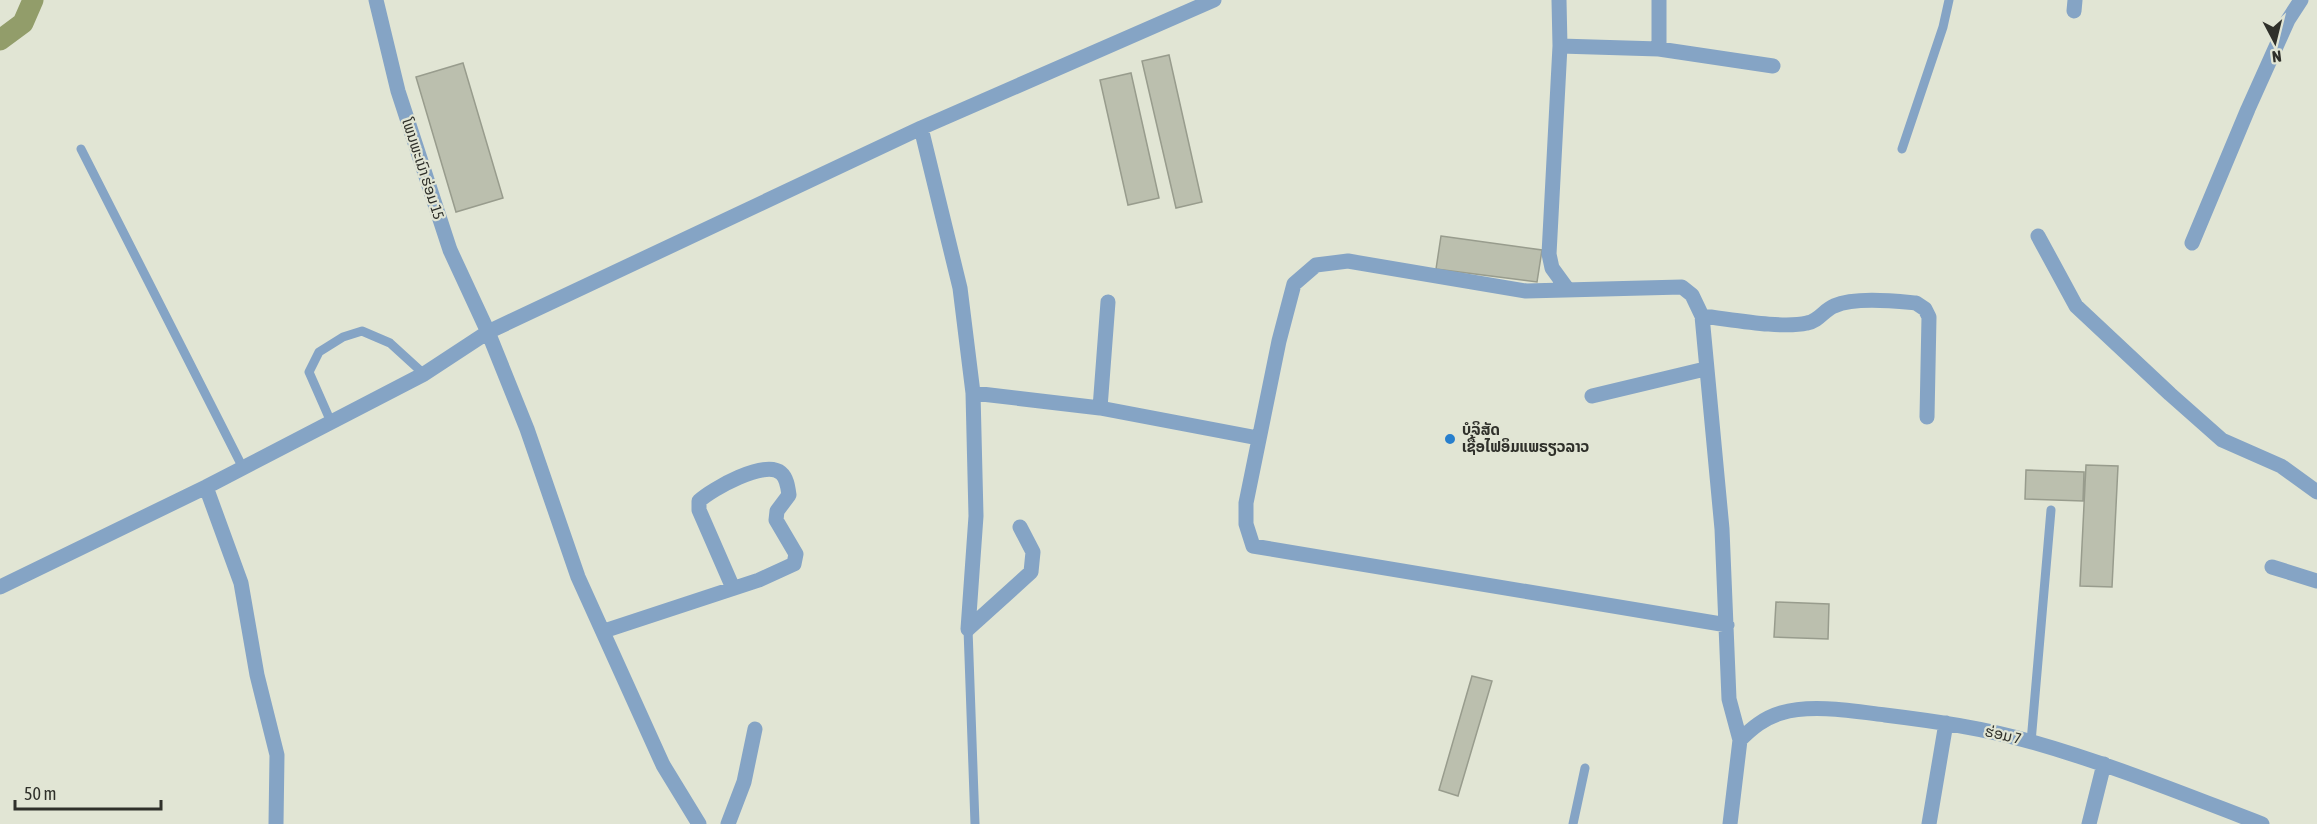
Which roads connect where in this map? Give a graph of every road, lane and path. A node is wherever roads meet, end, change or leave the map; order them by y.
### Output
1 (376, 0) edge
2 (1214, 0) edge
3 (1559, 0) edge
4 (1659, 0) edge
5 (1949, 0) edge
6 (2301, 0) edge
7 (1560, 46) junction
8 (1659, 49) junction
9 (1773, 66) dead end
10 (921, 128) junction
11 (81, 149) dead end
12 (1902, 149) dead end
13 (2038, 236) dead end
14 (2192, 243) dead end
15 (1568, 290) junction
16 (1108, 302) dead end
17 (1702, 316) junction
18 (488, 332) junction
19 (1705, 369) junction
20 (424, 374) junction
21 (973, 393) junction
22 (1592, 396) dead end
23 (1100, 408) junction
24 (1928, 417) dead end
25 (331, 422) junction
26 (1258, 438) junction
27 (243, 468) junction
28 (206, 487) junction
29 (2317, 492) edge
30 (2051, 510) dead end
31 (1020, 527) dead end
32 (2272, 567) dead end
33 (2317, 581) edge
34 (0, 588) edge
35 (734, 588) junction
36 (1727, 625) junction
37 (968, 629) junction
38 (604, 631) junction
39 (1946, 723) junction
40 (755, 729) dead end
41 (1740, 740) junction
42 (2031, 742) junction
43 (2104, 764) junction
44 (1585, 768) dead end
45 (276, 824) edge
46 (699, 824) edge
47 (728, 824) edge
48 (975, 824) edge
49 (1573, 824) edge
50 (1730, 824) edge
51 (1929, 824) edge
52 (2089, 824) edge
53 (2262, 824) edge

1 - 18 street, ໂພນພະເນົາ ຮ່ອມ 15
2 - 10 street
3 - 7 street
4 - 8 street
5 - 12 lane
6 - 14 street
7 - 8 street
7 - 15 street
8 - 9 street
10 - 18 street
10 - 21 street
11 - 27 lane
13 - 29 street
15 - 17 street
15 - 26 street
16 - 23 street
17 - 19 street
17 - 24 street
18 - 20 street
18 - 38 street, ໂພນພະເນົາ ຮ່ອມ 15
19 - 22 street
19 - 36 street
20 - 25 street
20 - 25 lane
21 - 23 street
21 - 37 street
23 - 26 street
25 - 27 street
26 - 36 street
27 - 28 street
28 - 34 street
28 - 45 street
30 - 42 lane
31 - 37 street
32 - 33 street
35 - 35 street
35 - 38 street
36 - 41 street
37 - 48 lane
38 - 46 street, ໂພນພະເນົາ ຮ່ອມ 15
39 - 41 street, ຮ່ອມ 7
39 - 42 street, ຮ່ອມ 7
39 - 51 street
40 - 47 street
41 - 50 street
42 - 43 street, ຮ່ອມ 7
43 - 52 street
43 - 53 street, ຮ່ອມ 7
44 - 49 lane

